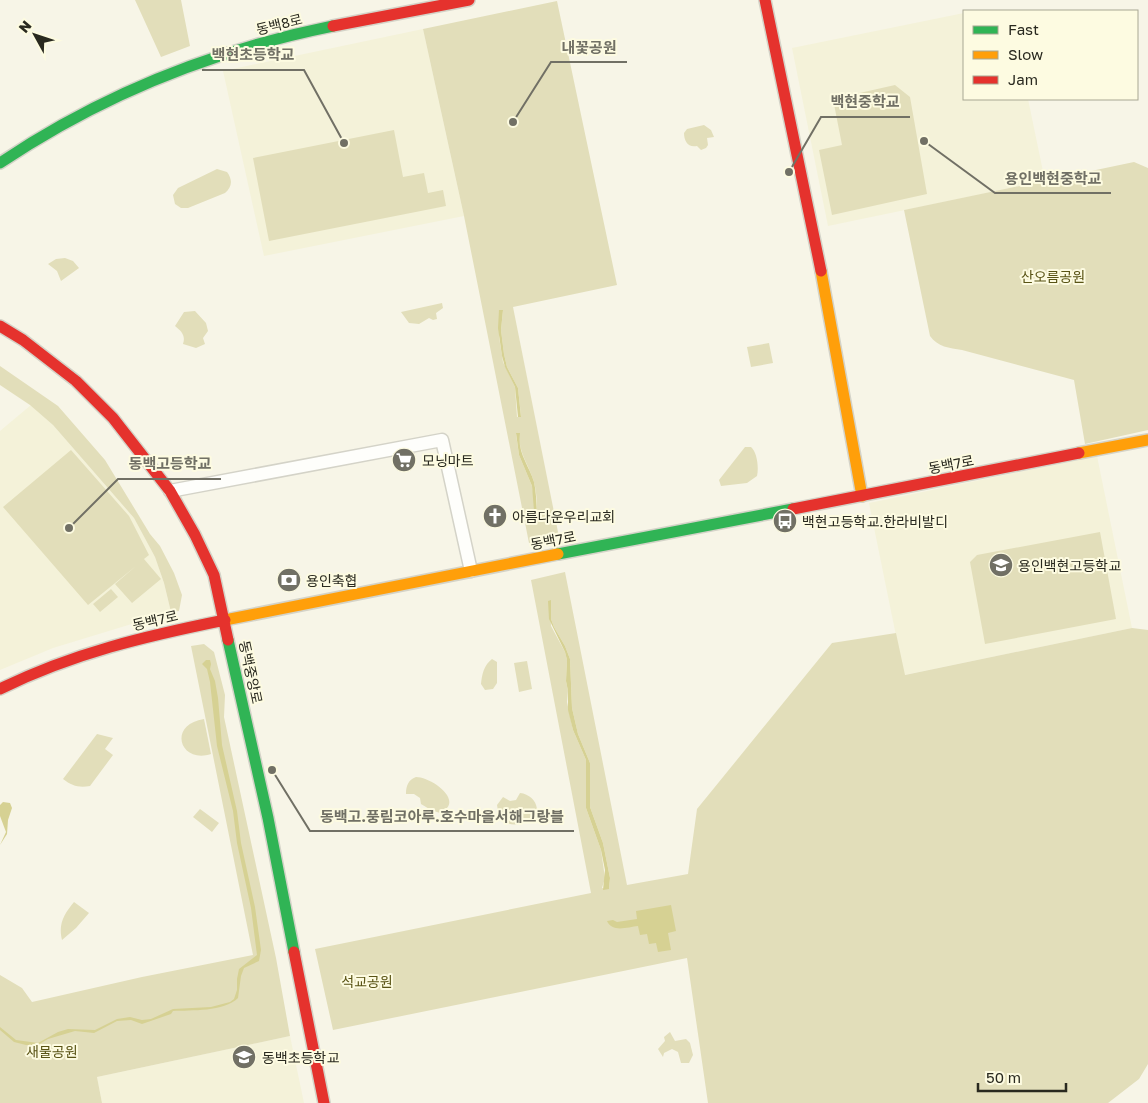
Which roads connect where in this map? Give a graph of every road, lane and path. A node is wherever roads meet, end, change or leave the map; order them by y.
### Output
1 (469, 0) edge
2 (765, 0) edge
3 (0, 164) edge
4 (0, 326) edge
5 (1148, 440) edge
6 (170, 491) junction
7 (862, 496) junction
8 (471, 571) junction
9 (224, 621) junction
10 (0, 689) edge
11 (324, 1103) edge

1 - 3 street, 동백8로
2 - 7 street
4 - 6 street, 동백중앙로
5 - 7 street, 동백7로
6 - 8 street
6 - 9 street, 동백중앙로
7 - 8 street, 동백7로
8 - 9 street, 동백7로
9 - 10 street, 동백7로
9 - 11 street, 동백중앙로

